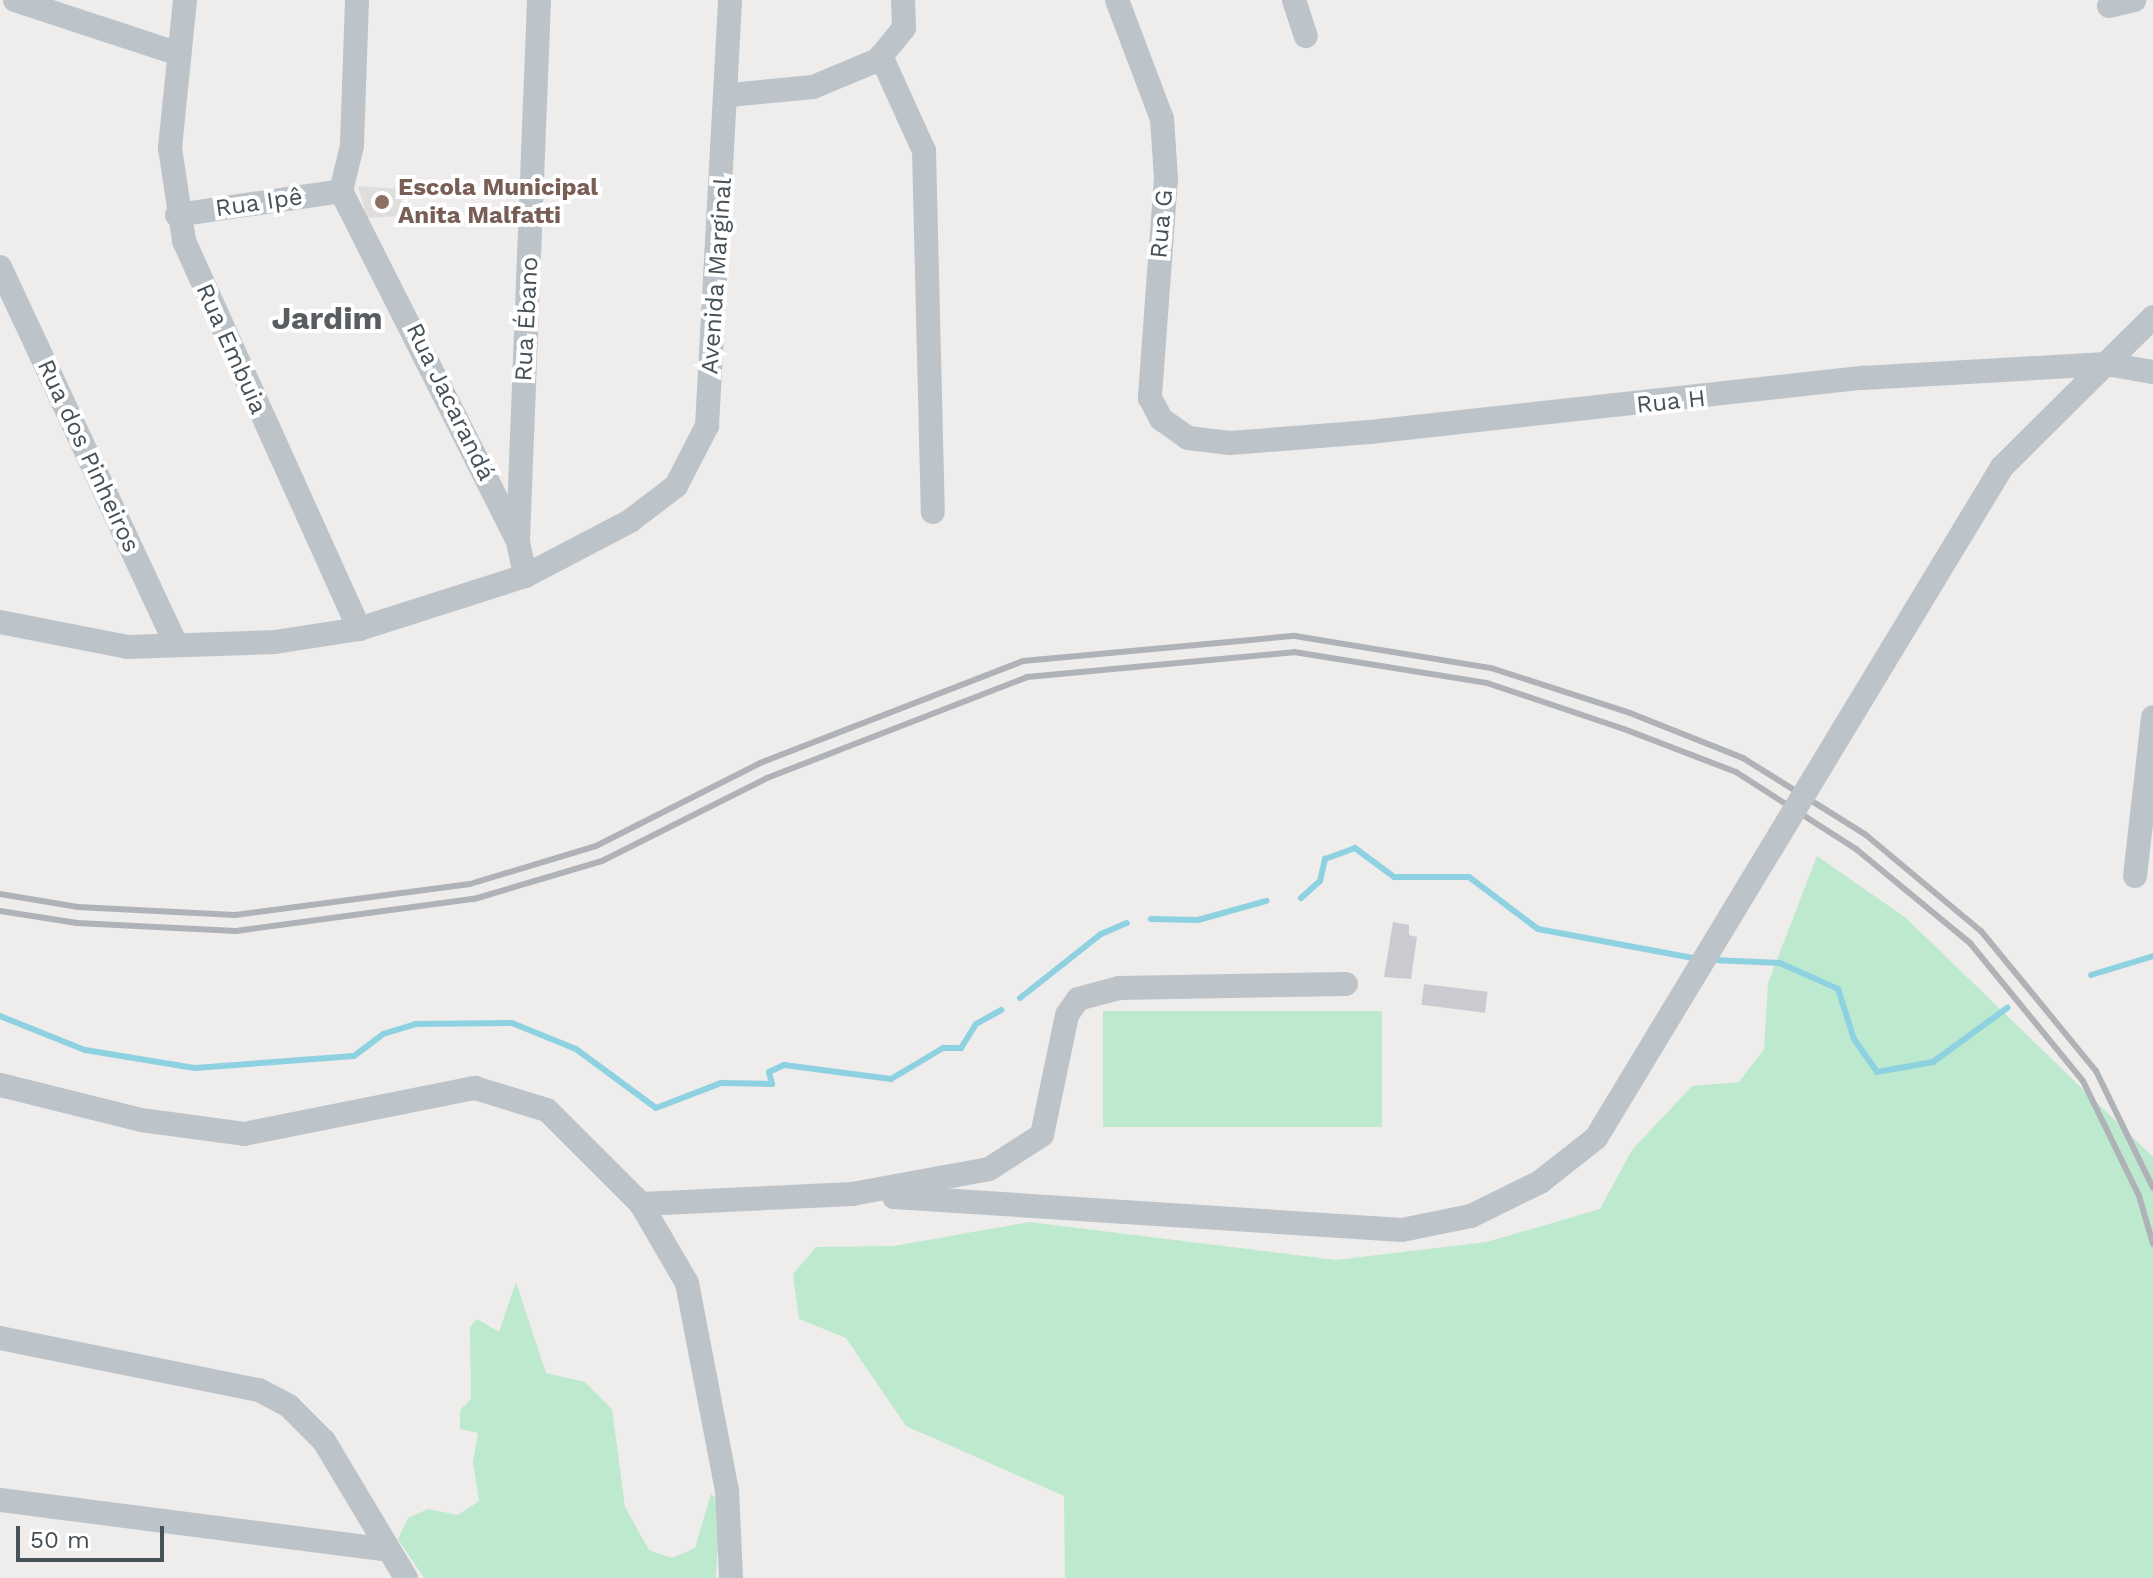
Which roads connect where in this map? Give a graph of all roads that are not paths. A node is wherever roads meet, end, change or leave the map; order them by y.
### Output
1 (15, 0) edge
2 (185, 0) edge
3 (357, 0) edge
4 (539, 0) edge
5 (730, 0) edge
6 (903, 0) edge
7 (1117, 0) edge
8 (1294, 0) edge
9 (2134, 0) edge
10 (2109, 6) dead end
11 (1306, 36) dead end
12 (179, 54) junction
13 (881, 56) junction
14 (730, 95) junction
15 (341, 191) junction
16 (177, 215) junction
17 (0, 267) edge
18 (2153, 317) edge
19 (2106, 364) junction
20 (2153, 372) edge
21 (1188, 438) joint
22 (933, 512) dead end
23 (518, 542) junction
24 (525, 576) junction
25 (0, 622) edge
26 (359, 629) junction
27 (176, 645) junction
28 (2153, 717) edge
29 (2135, 876) dead end
30 (1346, 984) dead end
31 (0, 1085) edge
32 (852, 1194) junction
33 (641, 1204) junction
34 (0, 1338) edge
35 (0, 1500) edge
36 (385, 1549) junction
37 (406, 1578) edge
38 (731, 1578) edge

1 - 12 street
2 - 12 street, Rua Embuia
3 - 15 street
4 - 23 street, Rua Ébano
5 - 14 street, Avenida Marginal
6 - 13 street
7 - 21 street, Rua G
8 - 11 street
9 - 10 street
12 - 16 street, Rua Embuia
13 - 14 street
13 - 22 street
14 - 24 street, Avenida Marginal
15 - 16 street, Rua Ipê
15 - 23 street, Rua Jacarandá
16 - 26 street, Rua Embuia
17 - 27 street, Rua dos Pinheiros
18 - 19 street
19 - 20 street, Rua H
19 - 21 street, Rua H
19 - 32 street, bridge
23 - 24 street, Rua Jacarandá
24 - 26 street, Avenida Marginal
25 - 27 street, Avenida Marginal
26 - 27 street, Avenida Marginal
28 - 29 street
30 - 32 street
31 - 33 street
32 - 33 street
33 - 38 street
34 - 36 street
35 - 36 street
36 - 37 street

